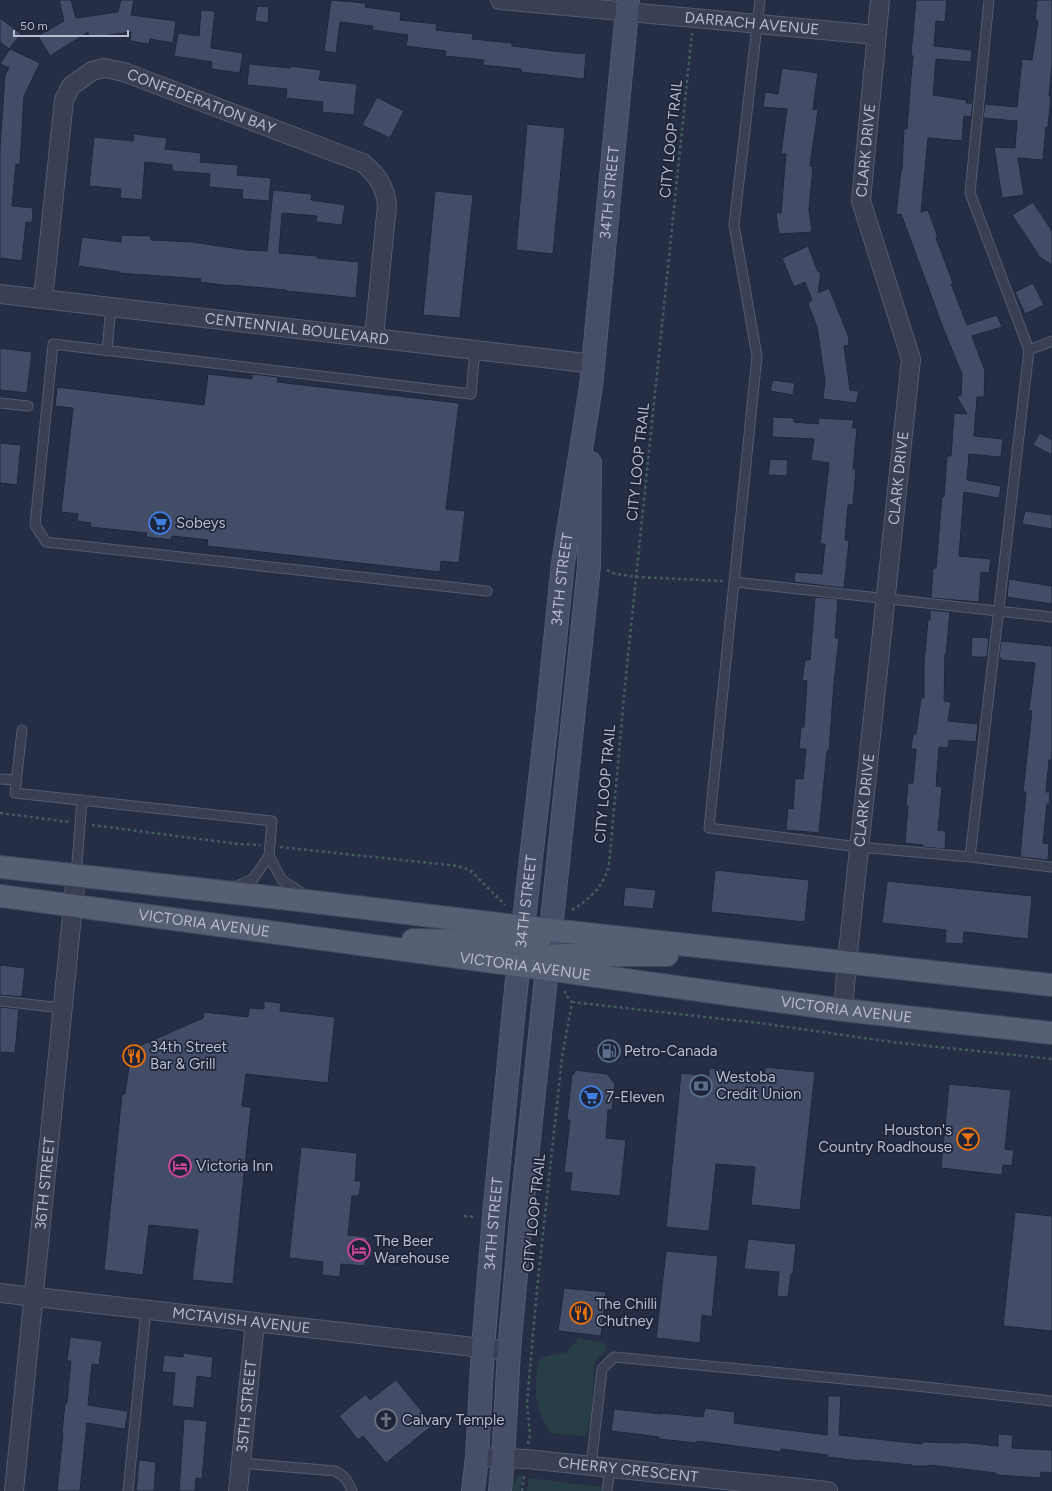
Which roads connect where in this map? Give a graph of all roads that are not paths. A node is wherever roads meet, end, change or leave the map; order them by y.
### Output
1 (500, 0) edge
2 (760, 0) edge
3 (880, 0) edge
4 (989, 0) edge
5 (627, 6) edge
6 (757, 24) junction
7 (876, 35) junction
8 (0, 294) edge
9 (43, 299) junction
10 (111, 306) junction
11 (374, 337) junction
12 (1052, 340) edge
13 (475, 350) junction
14 (1029, 350) junction
15 (107, 351) junction
16 (594, 364) junction
17 (591, 386) junction
18 (0, 403) edge
19 (28, 406) dead end
20 (735, 582) junction
21 (487, 591) dead end
22 (560, 598) junction
23 (886, 598) junction
24 (586, 600) junction
25 (999, 611) junction
26 (1052, 617) edge
27 (22, 730) dead end
28 (0, 779) edge
29 (17, 780) junction
30 (82, 800) junction
31 (859, 848) junction
32 (269, 856) junction
33 (970, 857) junction
34 (0, 867) edge
35 (1052, 867) edge
36 (76, 876) junction
37 (223, 892) junction
38 (0, 896) edge
39 (315, 902) junction
40 (73, 907) junction
41 (551, 930) junction
42 (523, 935) junction
43 (305, 938) junction
44 (780, 955) junction
45 (847, 962) junction
46 (547, 963) junction
47 (518, 966) junction
48 (1052, 985) edge
49 (0, 1001) edge
50 (62, 1008) junction
51 (843, 1010) junction
52 (1052, 1033) edge
53 (494, 1204) junction
54 (522, 1207) junction
55 (0, 1293) edge
56 (34, 1297) junction
57 (146, 1310) junction
58 (255, 1322) junction
59 (483, 1348) junction
60 (509, 1351) junction
61 (1052, 1401) edge
62 (477, 1457) junction
63 (503, 1459) junction
64 (241, 1463) junction
65 (591, 1466) junction
66 (610, 1468) junction
67 (14, 1491) edge
68 (128, 1491) edge
69 (238, 1491) edge
70 (352, 1491) edge
71 (473, 1491) edge
72 (500, 1491) edge
73 (607, 1491) edge
74 (828, 1491) edge

1 - 5 street, DARRACH AVENUE
2 - 6 lane
3 - 7 street, CLARK DRIVE
4 - 14 lane
5 - 6 street, DARRACH AVENUE
5 - 16 street, 34TH STREET
6 - 7 street, DARRACH AVENUE
6 - 20 lane
7 - 23 street, CLARK DRIVE
8 - 9 street, CENTENNIAL BOULEVARD
9 - 10 street, CENTENNIAL BOULEVARD
9 - 11 street, CONFEDERATION BAY
10 - 11 street, CENTENNIAL BOULEVARD
10 - 15 lane
11 - 13 street, CENTENNIAL BOULEVARD
12 - 14 lane
13 - 15 lane
13 - 16 street, CENTENNIAL BOULEVARD
14 - 25 lane
15 - 21 lane
16 - 17 street, 34TH STREET
17 - 22 street, 34TH STREET
17 - 24 street, 34TH STREET
18 - 19 lane
20 - 23 lane
20 - 31 lane
22 - 24 street
22 - 42 street, 34TH STREET
23 - 25 lane
23 - 31 street, CLARK DRIVE
24 - 41 street, 34TH STREET
25 - 26 lane
25 - 33 lane
27 - 29 lane
28 - 29 lane
29 - 30 lane
30 - 32 lane
30 - 36 lane
31 - 33 lane
31 - 45 street, CLARK DRIVE
32 - 37 lane
32 - 39 lane
33 - 35 lane
34 - 36 main road
36 - 37 main road
36 - 40 street, 36TH STREET
37 - 39 main road
38 - 40 main road, VICTORIA AVENUE
39 - 42 main road
40 - 43 main road, VICTORIA AVENUE
40 - 50 street, 36TH STREET
41 - 42 main road
41 - 44 main road
41 - 46 street, 34TH STREET
42 - 43 main road
42 - 47 street, 34TH STREET
43 - 47 main road, VICTORIA AVENUE
44 - 45 main road
44 - 46 main road
45 - 48 main road
45 - 51 street, CLARK DRIVE
46 - 47 main road, VICTORIA AVENUE
46 - 51 main road, VICTORIA AVENUE
46 - 54 street, 34TH STREET
47 - 53 street, 34TH STREET
49 - 50 lane
50 - 56 street, 36TH STREET
51 - 52 main road, VICTORIA AVENUE
53 - 54 street
53 - 59 street, 34TH STREET
54 - 60 street, 34TH STREET
55 - 56 street, MCTAVISH AVENUE
56 - 57 street, MCTAVISH AVENUE
56 - 67 street, 36TH STREET
57 - 58 street, MCTAVISH AVENUE
57 - 68 lane
58 - 59 street, MCTAVISH AVENUE
58 - 64 street, 35TH STREET
59 - 60 street, MCTAVISH AVENUE
59 - 62 street, 34TH STREET
60 - 63 street, 34TH STREET
61 - 65 lane
62 - 63 street, CHERRY CRESCENT
62 - 71 street, 34TH STREET
63 - 65 street, CHERRY CRESCENT
63 - 72 street, 34TH STREET
64 - 69 street, 35TH STREET
64 - 70 lane
65 - 66 street, CHERRY CRESCENT
66 - 73 lane
66 - 74 street, CHERRY CRESCENT

